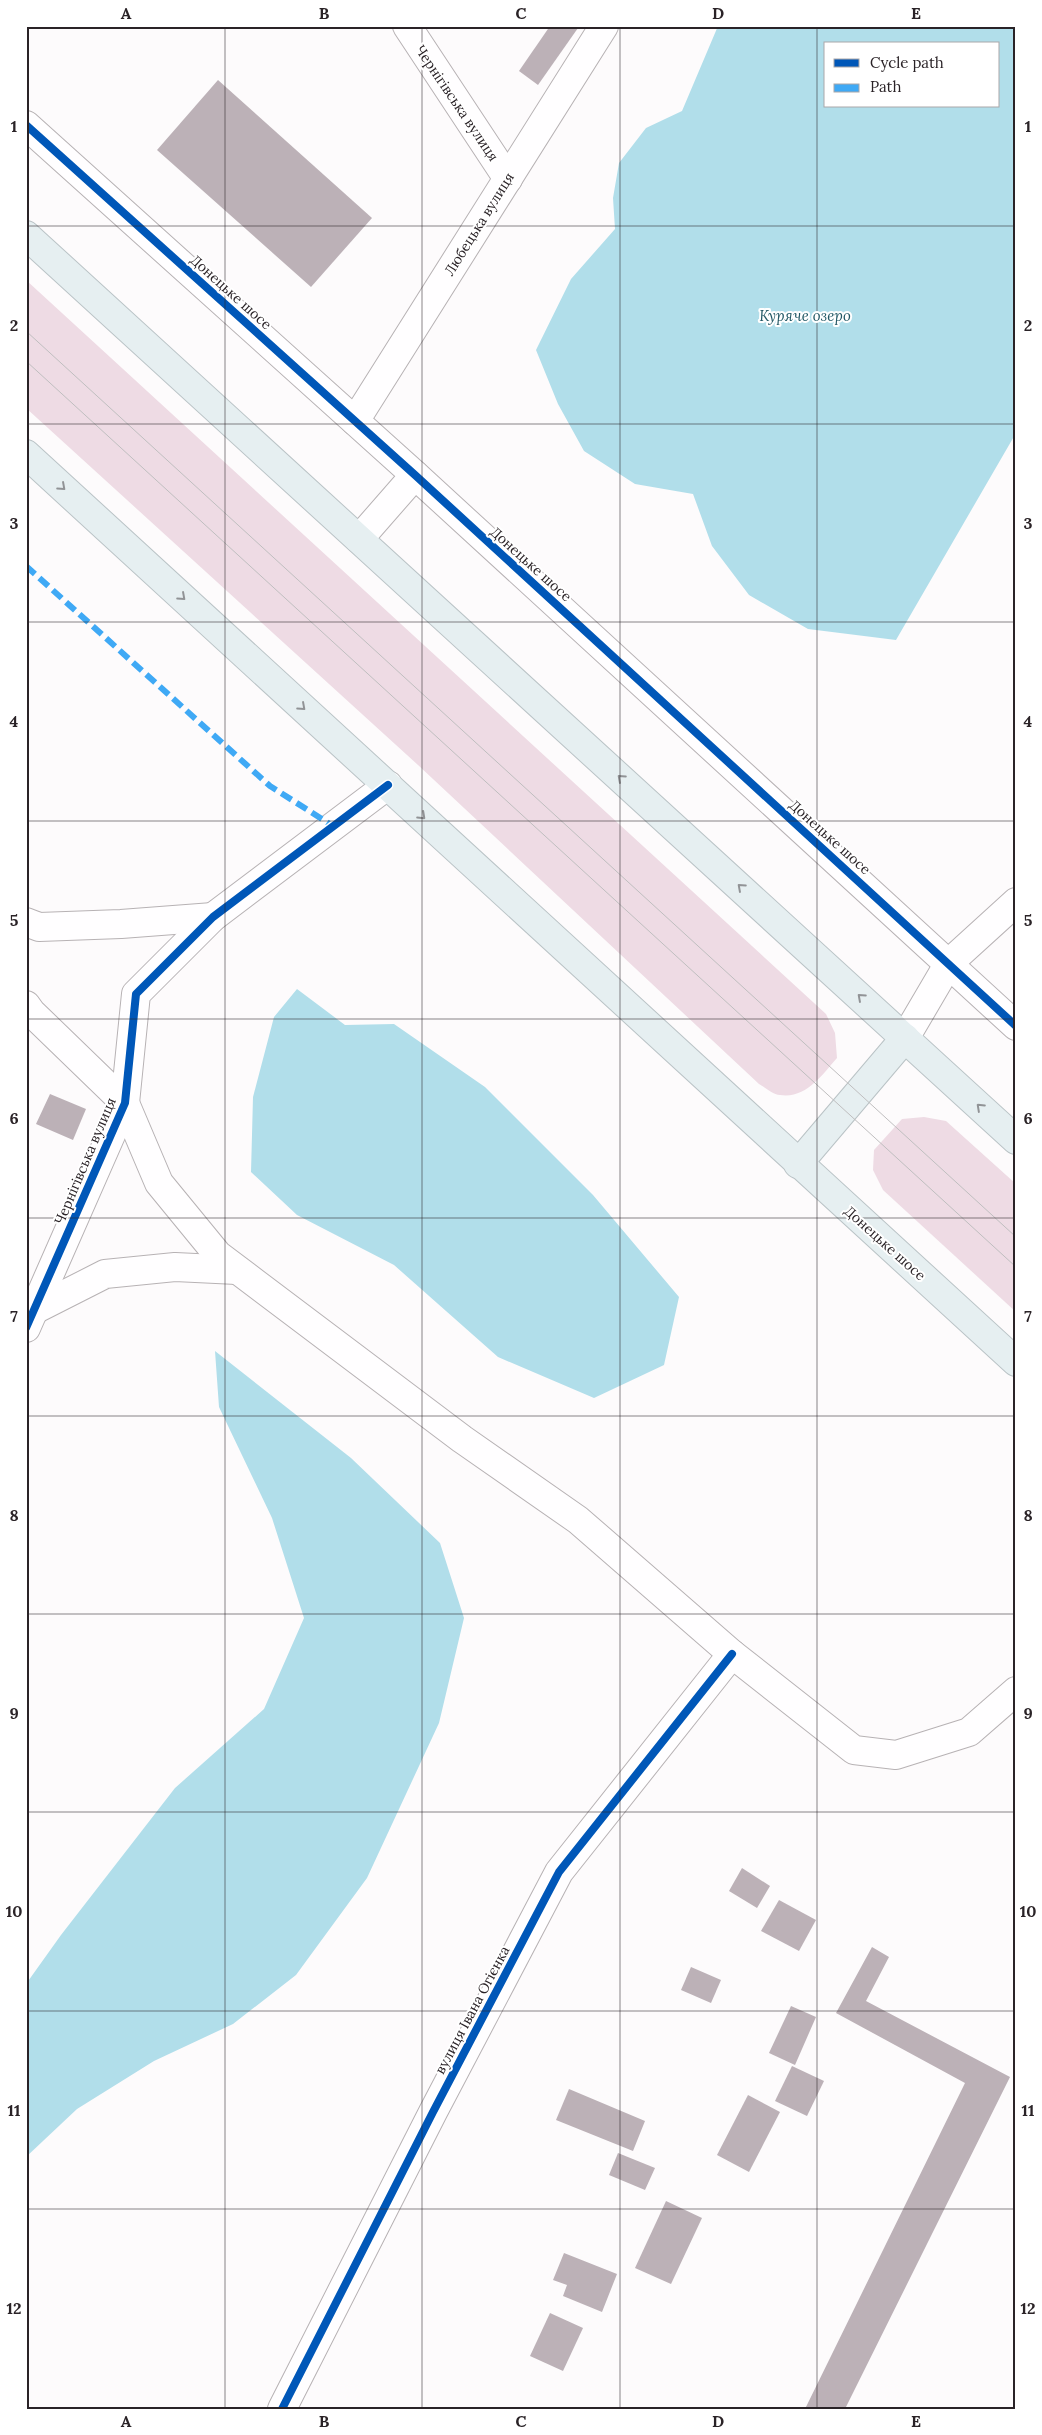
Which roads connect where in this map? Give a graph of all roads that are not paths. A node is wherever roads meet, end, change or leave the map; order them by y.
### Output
1 (407, 26) edge
2 (604, 26) edge
3 (26, 125) edge
4 (508, 179) junction
5 (26, 235) edge
6 (355, 421) junction
7 (26, 454) edge
8 (415, 475) junction
9 (359, 539) junction
10 (388, 785) junction
11 (1016, 902) edge
12 (213, 917) junction
13 (26, 922) edge
14 (949, 962) junction
15 (26, 1005) edge
16 (1016, 1026) edge
17 (905, 1038) junction
18 (125, 1102) junction
19 (1016, 1140) edge
20 (798, 1164) junction
21 (237, 1270) junction
22 (30, 1319) edge
23 (1016, 1362) edge
24 (732, 1654) junction
25 (1016, 1691) edge
26 (282, 2409) edge

1 - 4 street, Чернігівська вулиця
2 - 4 street, Любецька вулиця
3 - 6 street, Донецьке шосе
4 - 6 street, Любецька вулиця
5 - 9 highway
6 - 8 street, Донецьке шосе
7 -> 10 highway, Донецьке шосе
8 - 9 street
8 - 14 street, Донецьке шосе
17 -> 9 highway
10 - 12 street, Чернігівська вулиця
10 -> 20 highway, Донецьке шосе
11 - 14 street
12 - 13 street
12 - 18 street, Чернігівська вулиця
14 - 16 street, Донецьке шосе
14 - 17 street
15 - 18 street
19 -> 17 highway
17 - 20 highway
18 - 21 street
18 - 22 street, Чернігівська вулиця
20 - 23 highway, Донецьке шосе
21 - 22 street
21 - 24 street
24 - 25 street
24 - 26 street, вулиця Івана Огієнка

